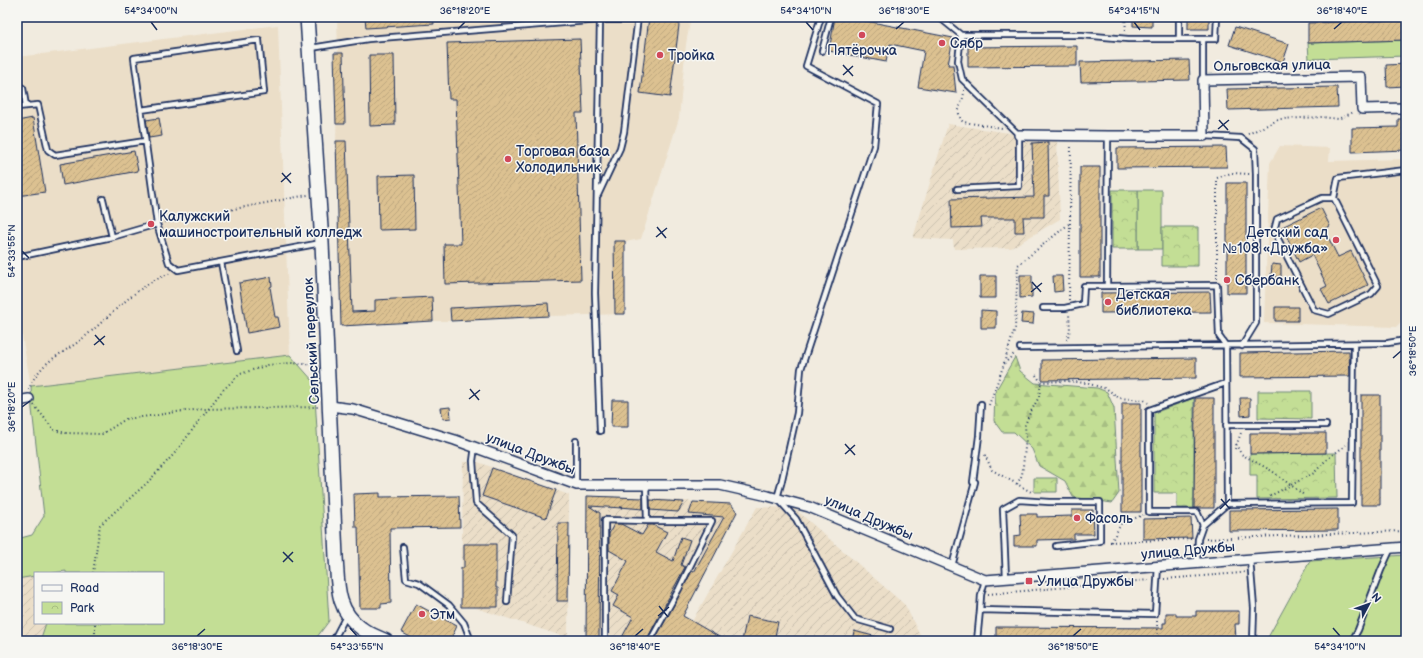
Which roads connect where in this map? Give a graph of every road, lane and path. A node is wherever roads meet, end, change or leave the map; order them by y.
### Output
1 (307, 17) edge
2 (821, 17) edge
3 (831, 17) edge
4 (940, 17) edge
5 (1126, 17) edge
6 (1179, 17) edge
7 (1217, 17) edge
8 (637, 19) edge
9 (600, 20) junction
10 (961, 34) junction
11 (1128, 39) junction
12 (1179, 39) junction
13 (1203, 40) junction
14 (309, 48) junction
15 (822, 51) dead end
16 (962, 79) junction
17 (1203, 80) junction
18 (17, 85) edge
19 (26, 106) junction
20 (17, 107) edge
21 (1406, 108) edge
22 (1362, 109) junction
23 (141, 110) junction
24 (1017, 133) junction
25 (1071, 135) junction
26 (1108, 136) junction
27 (1204, 136) junction
28 (1241, 138) junction
29 (145, 141) junction
30 (1406, 170) edge
31 (1256, 174) junction
32 (957, 189) dead end
33 (319, 192) junction
34 (598, 197) junction
35 (104, 198) dead end
36 (1334, 198) junction
37 (1070, 223) junction
38 (157, 224) junction
39 (112, 238) junction
40 (322, 243) junction
41 (17, 256) edge
42 (221, 262) junction
43 (178, 270) junction
44 (1217, 285) junction
45 (1107, 286) junction
46 (1069, 307) junction
47 (1043, 308) dead end
48 (1406, 340) edge
49 (1354, 344) junction
50 (1226, 346) junction
51 (1242, 346) junction
52 (1065, 347) junction
53 (1020, 348) joint
54 (237, 351) dead end
55 (1004, 364) junction
56 (328, 365) junction
57 (1036, 375) dead end
58 (1041, 382) junction
59 (1226, 383) junction
60 (29, 398) junction
61 (17, 401) edge
62 (980, 404) dead end
63 (330, 406) junction
64 (988, 407) dead end
65 (209, 409) junction
66 (1149, 410) junction
67 (1226, 425) junction
68 (1245, 425) junction
69 (1326, 425) dead end
70 (600, 431) dead end
71 (576, 441) dead end
72 (1352, 441) junction
73 (1236, 444) junction
74 (475, 446) junction
75 (985, 455) dead end
76 (1226, 461) junction
77 (576, 484) junction
78 (1017, 484) junction
79 (646, 485) junction
80 (1292, 486) junction
81 (777, 498) junction
82 (1049, 502) junction
83 (1257, 503) junction
84 (1315, 503) junction
85 (1227, 504) junction
86 (1149, 512) junction
87 (647, 521) junction
88 (1203, 525) junction
89 (1402, 531) dead end
90 (1198, 539) junction
91 (1100, 541) junction
92 (1110, 542) junction
93 (1056, 546) dead end
94 (403, 547) dead end
95 (1406, 547) edge
96 (1391, 548) junction
97 (1250, 559) junction
98 (1197, 563) junction
99 (952, 566) junction
100 (1158, 566) junction
101 (93, 572) edge
102 (1006, 578) junction
103 (985, 580) junction
104 (507, 602) dead end
105 (980, 610) junction
106 (347, 614) junction
107 (1155, 614) junction
108 (95, 624) edge
109 (890, 629) dead end
110 (95, 641) edge
111 (333, 641) edge
112 (386, 641) edge
113 (471, 641) edge
114 (605, 641) edge
115 (650, 641) edge
116 (977, 641) edge
117 (1158, 641) edge
118 (1254, 641) edge
119 (1352, 641) edge

1 - 14 street, Сельский переулок
2 - 81 lane
3 - 15 lane
4 - 10 lane
5 - 11 path
6 - 12 lane
7 - 13 lane
8 - 9 lane
8 - 34 lane
9 - 14 lane
9 - 34 lane
10 - 11 lane
10 - 16 lane
11 - 12 lane
12 - 13 lane
13 - 17 lane
14 - 33 street, Сельский переулок
16 - 24 lane
16 - 24 path
17 - 22 street, Ольговская улица
17 - 27 street, Ольговская улица
18 - 19 lane
19 - 20 lane
19 - 29 lane
21 - 22 street
22 - 28 path
23 - 23 lane
23 - 29 lane
24 - 25 street
24 - 32 lane
25 - 26 street
25 - 37 path
26 - 27 street
26 - 45 lane
27 - 28 lane
28 - 31 lane
29 - 38 lane
30 - 36 lane
31 - 44 path
31 - 51 lane
33 - 38 path
33 - 40 street, Сельский переулок
34 - 70 lane
35 - 39 lane
36 - 36 lane
37 - 46 path
37 - 55 path
38 - 39 lane
38 - 43 lane
39 - 41 lane
40 - 42 lane
40 - 56 street, Сельский переулок
42 - 43 lane
42 - 54 lane
43 - 60 path
44 - 45 lane
44 - 50 lane
45 - 46 lane
46 - 47 lane
46 - 52 path
48 - 49 lane
49 - 51 lane
49 - 72 lane
50 - 51 lane
50 - 52 lane
50 - 59 lane
52 - 53 lane
53 - 55 path
55 - 64 path
56 - 63 street, Сельский переулок
56 - 65 path
57 - 58 path
58 - 66 path
58 - 78 path
59 - 66 lane
59 - 67 lane
60 - 61 street
60 - 65 path
62 - 99 lane
63 - 65 path
63 - 74 street, улица Дружбы
63 - 106 street, Сельский переулок
65 - 101 path
66 - 86 lane
67 - 68 lane
67 - 76 lane
68 - 69 lane
68 - 73 path
71 - 77 lane
72 - 80 path
72 - 84 lane
73 - 76 path
73 - 80 path
74 - 77 street, улица Дружбы
74 - 104 lane
75 - 78 path
76 - 85 lane
77 - 79 street, улица Дружбы
78 - 82 path
79 - 81 street, улица Дружбы
79 - 87 lane
80 - 83 path
80 - 84 path
81 - 99 street, улица Дружбы
81 - 109 lane
82 - 91 lane
82 - 102 lane
83 - 84 lane
83 - 85 lane
85 - 88 lane
86 - 88 lane
86 - 92 path
87 - 114 lane
87 - 115 lane
88 - 90 lane
89 - 90 path
90 - 92 path
90 - 98 lane
91 - 92 path
91 - 93 lane
94 - 113 lane
95 - 96 street, улица Дружбы
96 - 97 street, улица Дружбы
96 - 119 lane
97 - 98 street, улица Дружбы
97 - 118 lane
98 - 100 street, улица Дружбы
99 - 103 street, улица Дружбы
100 - 102 street, улица Дружбы
100 - 107 lane
102 - 103 street, улица Дружбы
103 - 105 lane
105 - 107 lane
105 - 116 lane
106 - 111 lane
106 - 112 street, Сельский переулок
107 - 117 path
108 - 110 path

